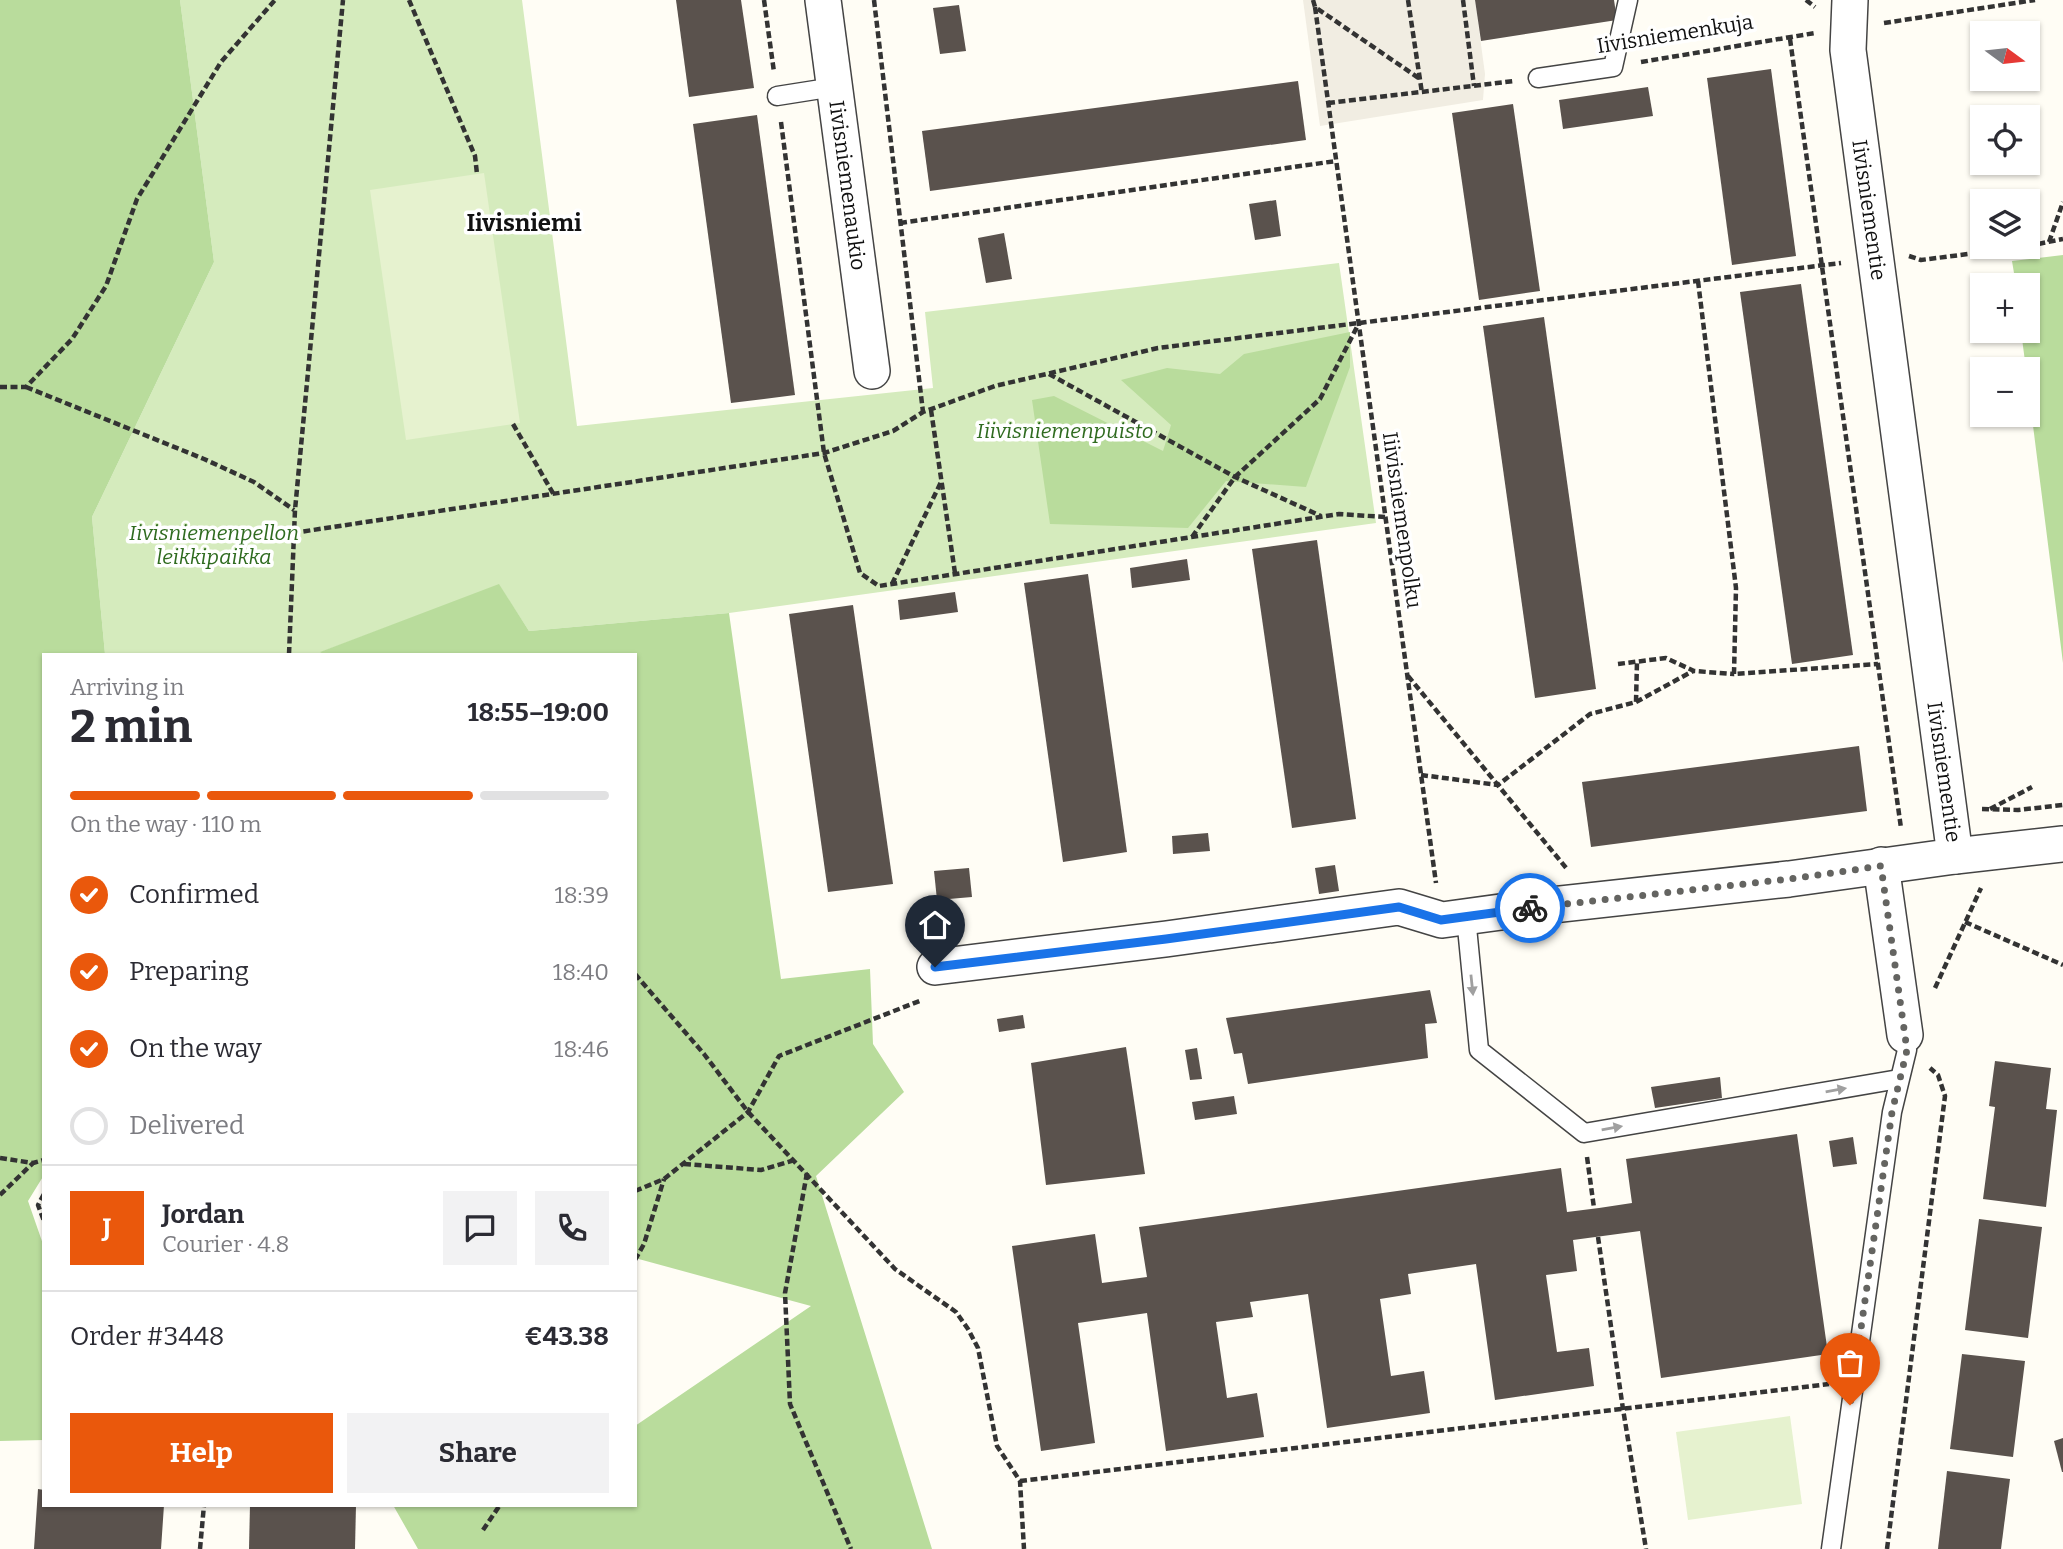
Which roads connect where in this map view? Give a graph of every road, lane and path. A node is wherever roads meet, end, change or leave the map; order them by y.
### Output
1 (275, 0) edge
2 (343, 0) edge
3 (409, 0) edge
4 (764, 0) edge
5 (822, 0) edge
6 (874, 0) edge
7 (1314, 0) edge
8 (1408, 0) edge
9 (1628, 0) edge
10 (2035, 0) edge
11 (1463, 1) edge
12 (1315, 7) junction
13 (1861, 12) edge
14 (1819, 32) dead end
15 (1790, 38) junction
16 (1612, 67) junction
17 (1538, 78) dead end
18 (1420, 79) junction
19 (1474, 86) junction
20 (1484, 86) dead end
21 (834, 87) junction
22 (1422, 93) junction
23 (777, 96) junction
24 (1328, 103) junction
25 (1336, 161) junction
26 (477, 174) dead end
27 (2063, 202) edge
28 (900, 223) junction
29 (2063, 240) edge
30 (2049, 242) junction
31 (2040, 244) edge
32 (1970, 254) edge
33 (1962, 255) dead end
34 (1821, 266) junction
35 (1698, 281) junction
36 (1359, 324) junction
37 (872, 371) dead end
38 (1049, 374) junction
39 (0, 387) edge
40 (26, 387) junction
41 (931, 410) junction
42 (923, 412) junction
43 (513, 424) dead end
44 (824, 453) junction
45 (1235, 477) junction
46 (941, 481) junction
47 (554, 495) junction
48 (295, 510) junction
49 (1321, 517) junction
50 (1385, 517) junction
51 (293, 533) junction
52 (1192, 537) junction
53 (955, 573) junction
54 (892, 583) junction
55 (289, 653) edge
56 (1637, 661) junction
57 (1618, 664) dead end
58 (1878, 664) junction
59 (1693, 671) junction
60 (1734, 674) junction
61 (1408, 675) junction
62 (1636, 702) junction
63 (1421, 775) junction
64 (1498, 785) junction
65 (2032, 786) dead end
66 (2063, 805) edge
67 (1950, 809) junction
68 (1990, 809) junction
69 (2063, 844) edge
70 (1955, 856) junction
71 (1894, 864) junction
72 (1572, 875) dead end
73 (1983, 885) dead end
74 (1454, 919) junction
75 (1965, 922) junction
76 (2063, 964) edge
77 (935, 967) dead end
78 (637, 976) edge
79 (1931, 995) dead end
80 (924, 999) dead end
81 (1906, 1042) junction
82 (1899, 1079) junction
83 (748, 1112) junction
84 (0, 1158) edge
85 (795, 1160) junction
86 (42, 1161) edge
87 (33, 1163) junction
88 (683, 1164) junction
89 (807, 1172) junction
90 (664, 1178) junction
91 (637, 1190) edge
92 (0, 1195) edge
93 (42, 1198) edge
94 (42, 1216) edge
95 (1598, 1237) dead end
96 (637, 1256) edge
97 (1853, 1381) junction
98 (1623, 1409) junction
99 (1020, 1481) junction
100 (204, 1507) edge
101 (499, 1507) edge
102 (483, 1530) dead end
103 (200, 1549) edge
104 (851, 1549) edge
105 (1024, 1549) edge
106 (1646, 1549) edge
107 (1832, 1549) edge
108 (1887, 1549) edge

1 - 40 path
2 - 48 path
3 - 26 path
4 - 23 path
5 - 21 street, Iivisniemenaukio
6 - 28 path
7 - 12 path, Iiivisniemenpolku
8 - 18 path
9 - 16 lane
10 - 13 path
11 - 19 path
12 - 18 path
12 - 24 path, Iiivisniemenpolku
13 - 67 street, Iivisniementie
14 - 15 path, Iivisniemenkuja
15 - 16 path, Iivisniemenkuja
15 - 34 path
16 - 17 lane, Iivisniemenkuja
18 - 22 path
19 - 20 path
19 - 22 path
21 - 23 lane
21 - 37 street, Iivisniemenaukio
22 - 24 path
23 - 44 path
24 - 25 path, Iiivisniemenpolku
25 - 28 path
25 - 36 path, Iiivisniemenpolku
27 - 30 path
28 - 42 path
29 - 30 path
30 - 31 path
32 - 33 path
34 - 35 path
34 - 58 path
35 - 36 path
35 - 60 path
36 - 38 path
36 - 45 path
36 - 50 path, Iiivisniemenpolku
38 - 41 path
38 - 45 path
39 - 40 path
40 - 48 path
41 - 42 path
41 - 46 path
42 - 44 path
43 - 47 path
44 - 47 path
44 - 54 path
45 - 49 path
45 - 52 path
46 - 53 path
46 - 54 path
47 - 51 path
48 - 51 path
49 - 50 path
49 - 52 path
50 - 61 path, Iiivisniemenpolku
51 - 55 path
52 - 53 path
53 - 54 path
56 - 57 path
56 - 59 path
56 - 62 path
58 - 60 path
58 - 71 path
59 - 60 path
59 - 62 path
61 - 63 path, Iiivisniemenpolku
61 - 64 path
62 - 64 path
63 - 64 path
63 - 74 path, Iiivisniemenpolku
64 - 72 path
65 - 68 path
66 - 68 path
67 - 68 path
67 - 70 street, Iivisniementie
69 - 70 street
70 - 71 street, Iivisniementie
71 - 74 street, Iivisniementie
71 - 81 street
73 - 75 path
74 - 77 street, Iivisniementie
74 -> 82 lane
75 - 76 path
75 - 79 path
78 - 83 path
80 - 83 path
81 - 82 lane
81 - 108 path
82 - 97 lane
83 - 85 path
83 - 88 path
84 - 87 path
85 - 88 path
85 - 89 path
86 - 87 path
87 - 92 path
88 - 90 path
89 - 99 path
89 - 104 path
90 - 91 path
90 - 96 path
93 - 94 path
95 - 98 path
97 - 98 path
97 - 107 lane
98 - 99 path
98 - 106 path
99 - 105 path
100 - 103 path
101 - 102 path

